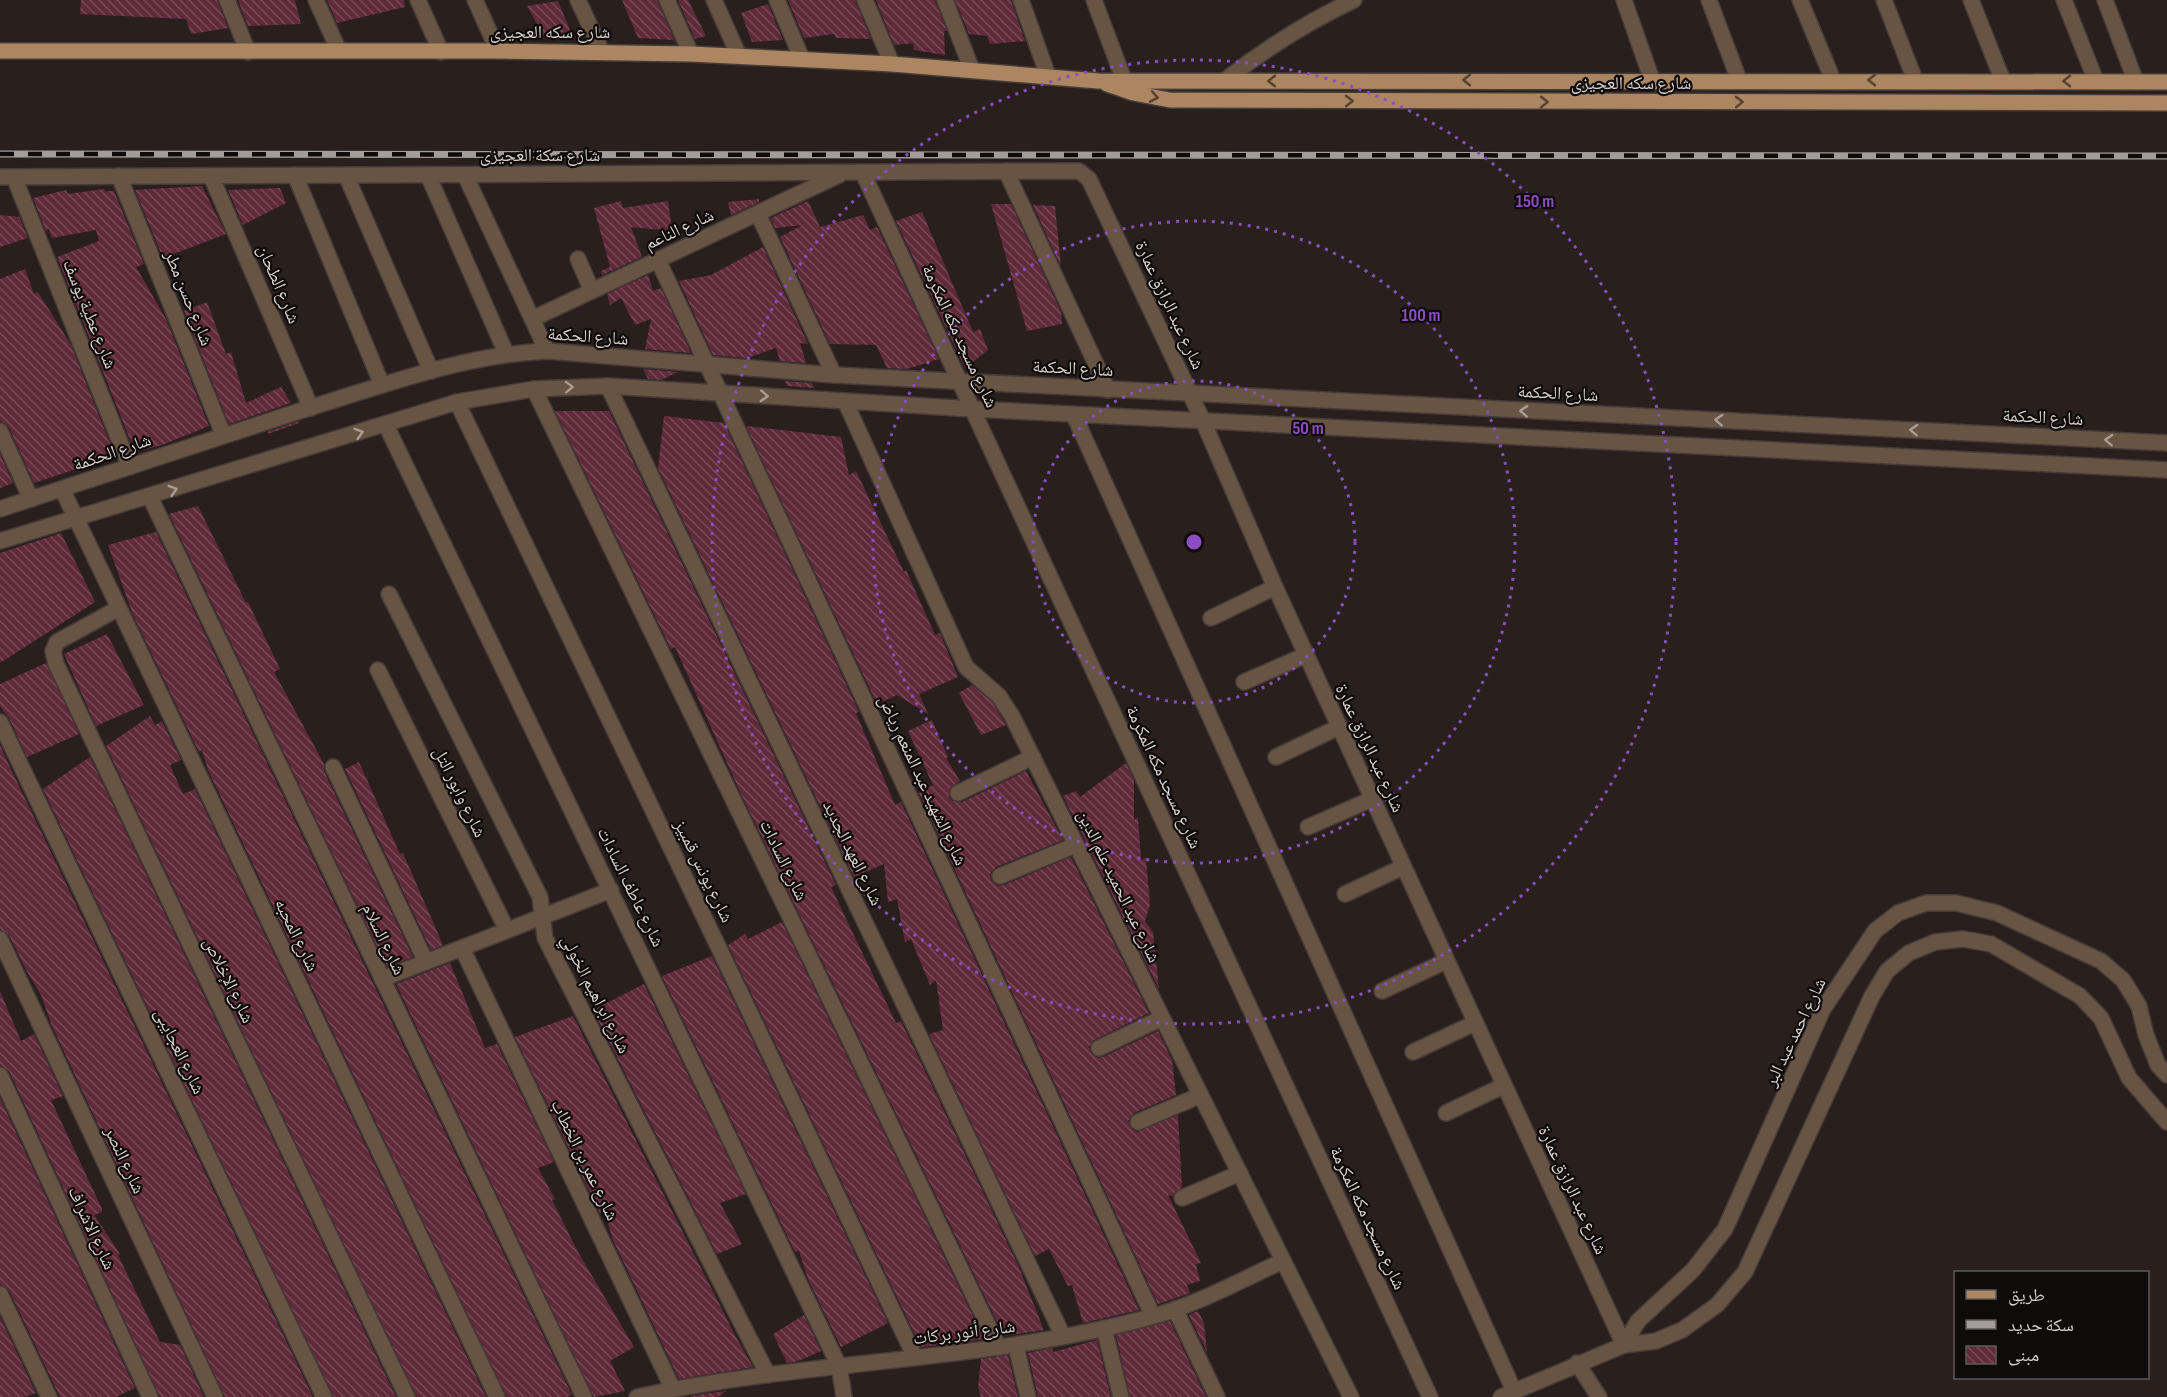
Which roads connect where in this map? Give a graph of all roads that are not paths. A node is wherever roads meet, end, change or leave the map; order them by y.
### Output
1 (227, 0) edge
2 (316, 0) edge
3 (418, 0) edge
4 (475, 0) edge
5 (578, 0) edge
6 (667, 0) edge
7 (714, 0) edge
8 (777, 0) edge
9 (865, 0) edge
10 (945, 0) edge
11 (1021, 0) edge
12 (1094, 0) edge
13 (1354, 0) edge
14 (1624, 0) edge
15 (1709, 0) edge
16 (1800, 0) edge
17 (1884, 0) edge
18 (1971, 0) edge
19 (2064, 0) edge
20 (2105, 0) edge
21 (0, 51) edge
22 (248, 51) junction
23 (339, 51) junction
24 (498, 51) junction
25 (441, 52) junction
26 (602, 52) junction
27 (691, 54) junction
28 (739, 56) junction
29 (802, 59) junction
30 (892, 64) junction
31 (972, 70) junction
32 (1048, 76) junction
33 (1124, 80) junction
34 (1652, 80) junction
35 (1739, 80) junction
36 (1833, 80) junction
37 (1915, 80) junction
38 (1098, 81) junction
39 (1224, 81) junction
40 (2003, 81) junction
41 (2096, 81) junction
42 (2136, 82) junction
43 (2167, 82) edge
44 (2167, 103) edge
45 (1006, 171) junction
46 (1079, 171) joint
47 (843, 173) junction
48 (863, 173) junction
49 (295, 175) junction
50 (346, 175) junction
51 (428, 175) junction
52 (465, 175) junction
53 (119, 176) junction
54 (210, 176) junction
55 (7, 177) edge
56 (758, 214) junction
57 (578, 259) dead end
58 (658, 260) junction
59 (592, 291) junction
60 (532, 319) junction
61 (547, 351) junction
62 (506, 353) junction
63 (706, 364) junction
64 (431, 371) junction
65 (834, 375) junction
66 (961, 382) junction
67 (382, 385) junction
68 (608, 386) junction
69 (534, 388) junction
70 (1108, 390) junction
71 (719, 393) junction
72 (1191, 394) junction
73 (845, 400) junction
74 (457, 402) junction
75 (311, 408) junction
76 (972, 409) junction
77 (1074, 415) junction
78 (1203, 421) junction
79 (386, 425) junction
80 (0, 431) edge
81 (223, 434) junction
82 (2167, 442) edge
83 (130, 466) junction
84 (2167, 470) edge
85 (63, 489) junction
86 (150, 497) junction
87 (31, 499) junction
88 (0, 509) edge
89 (76, 519) junction
90 (0, 542) edge
91 (1275, 587) junction
92 (389, 594) dead end
93 (119, 608) junction
94 (1211, 618) dead end
95 (1306, 655) junction
96 (378, 670) dead end
97 (1244, 682) dead end
98 (0, 722) edge
99 (1340, 727) junction
100 (1276, 757) dead end
101 (1033, 758) junction
102 (333, 767) dead end
103 (958, 793) dead end
104 (1372, 799) junction
105 (1308, 827) dead end
106 (1076, 845) junction
107 (1403, 867) junction
108 (1000, 876) dead end
109 (610, 890) junction
110 (1345, 894) dead end
111 (543, 916) junction
112 (507, 930) junction
113 (0, 939) edge
114 (462, 948) junction
115 (1446, 961) junction
116 (426, 962) junction
117 (382, 979) junction
118 (1382, 991) dead end
119 (1162, 1018) junction
120 (1475, 1023) junction
121 (1099, 1048) dead end
122 (1413, 1052) dead end
123 (0, 1075) edge
124 (2167, 1075) edge
125 (1503, 1086) junction
126 (1201, 1095) junction
127 (1446, 1113) dead end
128 (1138, 1122) dead end
129 (2167, 1122) edge
130 (1240, 1173) junction
131 (1182, 1198) dead end
132 (1283, 1261) junction
133 (0, 1294) edge
134 (1175, 1309) junction
135 (1153, 1316) junction
136 (1104, 1328) junction
137 (1063, 1336) junction
138 (1624, 1344) junction
139 (1016, 1346) junction
140 (999, 1348) junction
141 (915, 1358) junction
142 (1577, 1363) junction
143 (839, 1366) junction
144 (768, 1375) junction
145 (673, 1389) junction
146 (711, 1390) edge
147 (1507, 1394) edge
148 (49, 1397) edge
149 (150, 1397) edge
150 (215, 1397) edge
151 (324, 1397) edge
152 (407, 1397) edge
153 (497, 1397) edge
154 (584, 1397) edge
155 (637, 1397) edge
156 (844, 1397) edge
157 (1029, 1397) edge
158 (1121, 1397) edge
159 (1217, 1397) edge
160 (1351, 1397) edge
161 (1430, 1397) edge
162 (1599, 1397) edge

1 - 22 street
2 - 23 street
3 - 25 street
4 - 24 street
5 - 26 street
6 - 27 street
7 - 28 street
8 - 29 street
9 - 30 street
10 - 31 street
11 - 32 street
12 - 33 street
13 - 39 street
14 - 34 street
15 - 35 street
16 - 36 street
17 - 37 street
18 - 40 street
19 - 41 street
20 - 42 street
21 - 22 main road, شارع سكه العجيزى
22 - 23 main road, شارع سكه العجيزى
23 - 25 main road, شارع سكه العجيزى
24 - 25 main road, شارع سكه العجيزى
24 - 26 main road, شارع سكه العجيزى
26 - 27 main road, شارع سكه العجيزى
27 - 28 main road, شارع سكه العجيزى
28 - 29 main road, شارع سكه العجيزى
29 - 30 main road, شارع سكه العجيزى
30 - 31 main road, شارع سكه العجيزى
31 - 32 main road, شارع سكه العجيزى
32 - 38 main road, شارع سكه العجيزى
33 - 38 main road, شارع سكه العجيزى
33 - 39 main road, شارع سكه العجيزى
34 - 35 main road, شارع سكه العجيزى
34 -> 39 main road, شارع سكه العجيزى
35 - 36 main road, شارع سكه العجيزى
37 -> 36 main road, شارع سكه العجيزى
37 - 40 main road, شارع سكه العجيزى
38 -> 44 main road, شارع سكه العجيزى
41 -> 40 main road, شارع سكه العجيزى
41 - 42 main road, شارع سكه العجيزى
42 - 43 main road, شارع سكه العجيزى
45 - 46 street, شارع سكة العجيزى
45 - 48 street, شارع سكة العجيزى
45 - 70 street
46 - 72 street, شارع عبد الرازق عمارة
47 - 48 street, شارع سكة العجيزى
47 - 52 street, شارع سكة العجيزى
47 - 56 street, شارع الناعم
48 - 66 street, شارع مسجد مكه المكرمة
49 - 50 street, شارع سكة العجيزى
49 - 54 street, شارع سكة العجيزى
49 - 67 street
50 - 51 street, شارع سكة العجيزى
50 - 64 street
51 - 52 street, شارع سكة العجيزى
51 - 62 street
52 - 60 street
53 - 54 street, شارع سكة العجيزى
53 - 55 street, شارع سكة العجيزى
53 - 81 street, شارع حسن مطر
54 - 75 street, شارع الطحان
55 - 83 street, شارع عطية يوسف
56 - 58 street, شارع الناعم
56 - 65 street
57 - 59 street
58 - 59 street, شارع الناعم
58 - 63 street, شارع الشهيد عبد المنعم رياض
59 - 60 street, شارع الناعم
60 - 61 street
61 - 62 street, شارع الحكمة
61 - 63 street, شارع الحكمة
62 - 64 street, شارع الحكمة
63 - 65 street, شارع الحكمة
63 - 71 street, شارع الشهيد عبد المنعم رياض
64 - 67 street, شارع الحكمة
65 - 66 street, شارع الحكمة
66 - 70 street, شارع الحكمة
66 - 76 street, شارع مسجد مكه المكرمة
67 - 75 street, شارع الحكمة
69 -> 68 street
68 - 71 street
68 - 137 street, شارع العهد الجديد
69 - 74 street
69 - 140 street, شارع السادات
70 - 72 street, شارع الحكمة
71 -> 73 street
71 - 135 street, شارع الشهيد عبد المنعم رياض
72 - 78 street, شارع عبد الرازق عمارة
82 -> 72 street, شارع الحكمة
73 - 76 street
73 - 101 street, شارع عبد الحميد علم الدين
74 - 79 street
74 - 141 street, شارع يونس قمبيز
75 - 81 street, شارع الحكمة
76 - 77 street
76 - 161 street, شارع مسجد مكه المكرمة
77 - 78 street
77 - 147 street
78 - 84 street
78 - 91 street, شارع عبد الرازق عمارة
86 -> 79 street
79 - 109 street, شارع عاطف السادات
80 - 87 street
81 - 83 street, شارع الحكمة
83 - 85 street, شارع الحكمة
85 - 87 street, شارع الحكمة
85 - 89 street, شارع المحبه
86 - 89 street
86 - 117 street, شارع السلام
87 - 88 street, شارع الحكمة
89 - 90 street
89 - 93 street, شارع المحبه
91 - 94 street
91 - 95 street, شارع عبد الرازق عمارة
92 - 111 street, شارع ابراهيم الخولي
93 - 152 street, شارع الإخلاص
93 - 153 street, شارع المحبه
95 - 97 street
95 - 99 street, شارع عبد الرازق عمارة
96 - 112 street, شارع وابور التل
98 - 151 street, شارع العجايبى
99 - 100 street
99 - 104 street, شارع عبد الرازق عمارة
101 - 103 street
101 - 106 street, شارع عبد الحميد علم الدين
102 - 116 street
104 - 105 street
104 - 107 street, شارع عبد الرازق عمارة
106 - 108 street
106 - 119 street, شارع عبد الحميد علم الدين
107 - 110 street
107 - 115 street, شارع عبد الرازق عمارة
109 - 111 street
109 - 143 street, شارع عاطف السادات
111 - 112 street
111 - 144 street, شارع ابراهيم الخولي
112 - 114 street
113 - 150 street, شارع النصر
114 - 116 street
114 - 145 street, شارع عمر بن الخطاب
115 - 118 street
115 - 120 street, شارع عبد الرازق عمارة
116 - 117 street
117 - 154 street, شارع السلام
119 - 121 street
119 - 126 street, شارع عبد الحميد علم الدين
120 - 122 street
120 - 125 street, شارع عبد الرازق عمارة
123 - 149 street, شارع الاشراف
124 - 138 street, شارع احمد عبد البر
125 - 127 street
125 - 138 street, شارع عبد الرازق عمارة
126 - 128 street
126 - 130 street, شارع عبد الحميد علم الدين
129 - 138 street
130 - 131 street
130 - 132 street, شارع عبد الحميد علم الدين
132 - 134 street, شارع أنور بركات
132 - 160 street, شارع عبد الحميد علم الدين
133 - 148 street
134 - 135 street, شارع أنور بركات
134 - 159 street
135 - 136 street, شارع أنور بركات
136 - 137 street, شارع أنور بركات
136 - 158 street
137 - 139 street, شارع أنور بركات
138 - 142 street
139 - 140 street, شارع أنور بركات
139 - 157 street
140 - 141 street, شارع أنور بركات
141 - 143 street, شارع أنور بركات
142 - 147 street
142 - 162 street
143 - 144 street, شارع أنور بركات
143 - 156 street, شارع عاطف السادات
144 - 146 street, شارع أنور بركات
145 - 146 street, شارع أنور بركات
145 - 155 street, شارع أنور بركات

